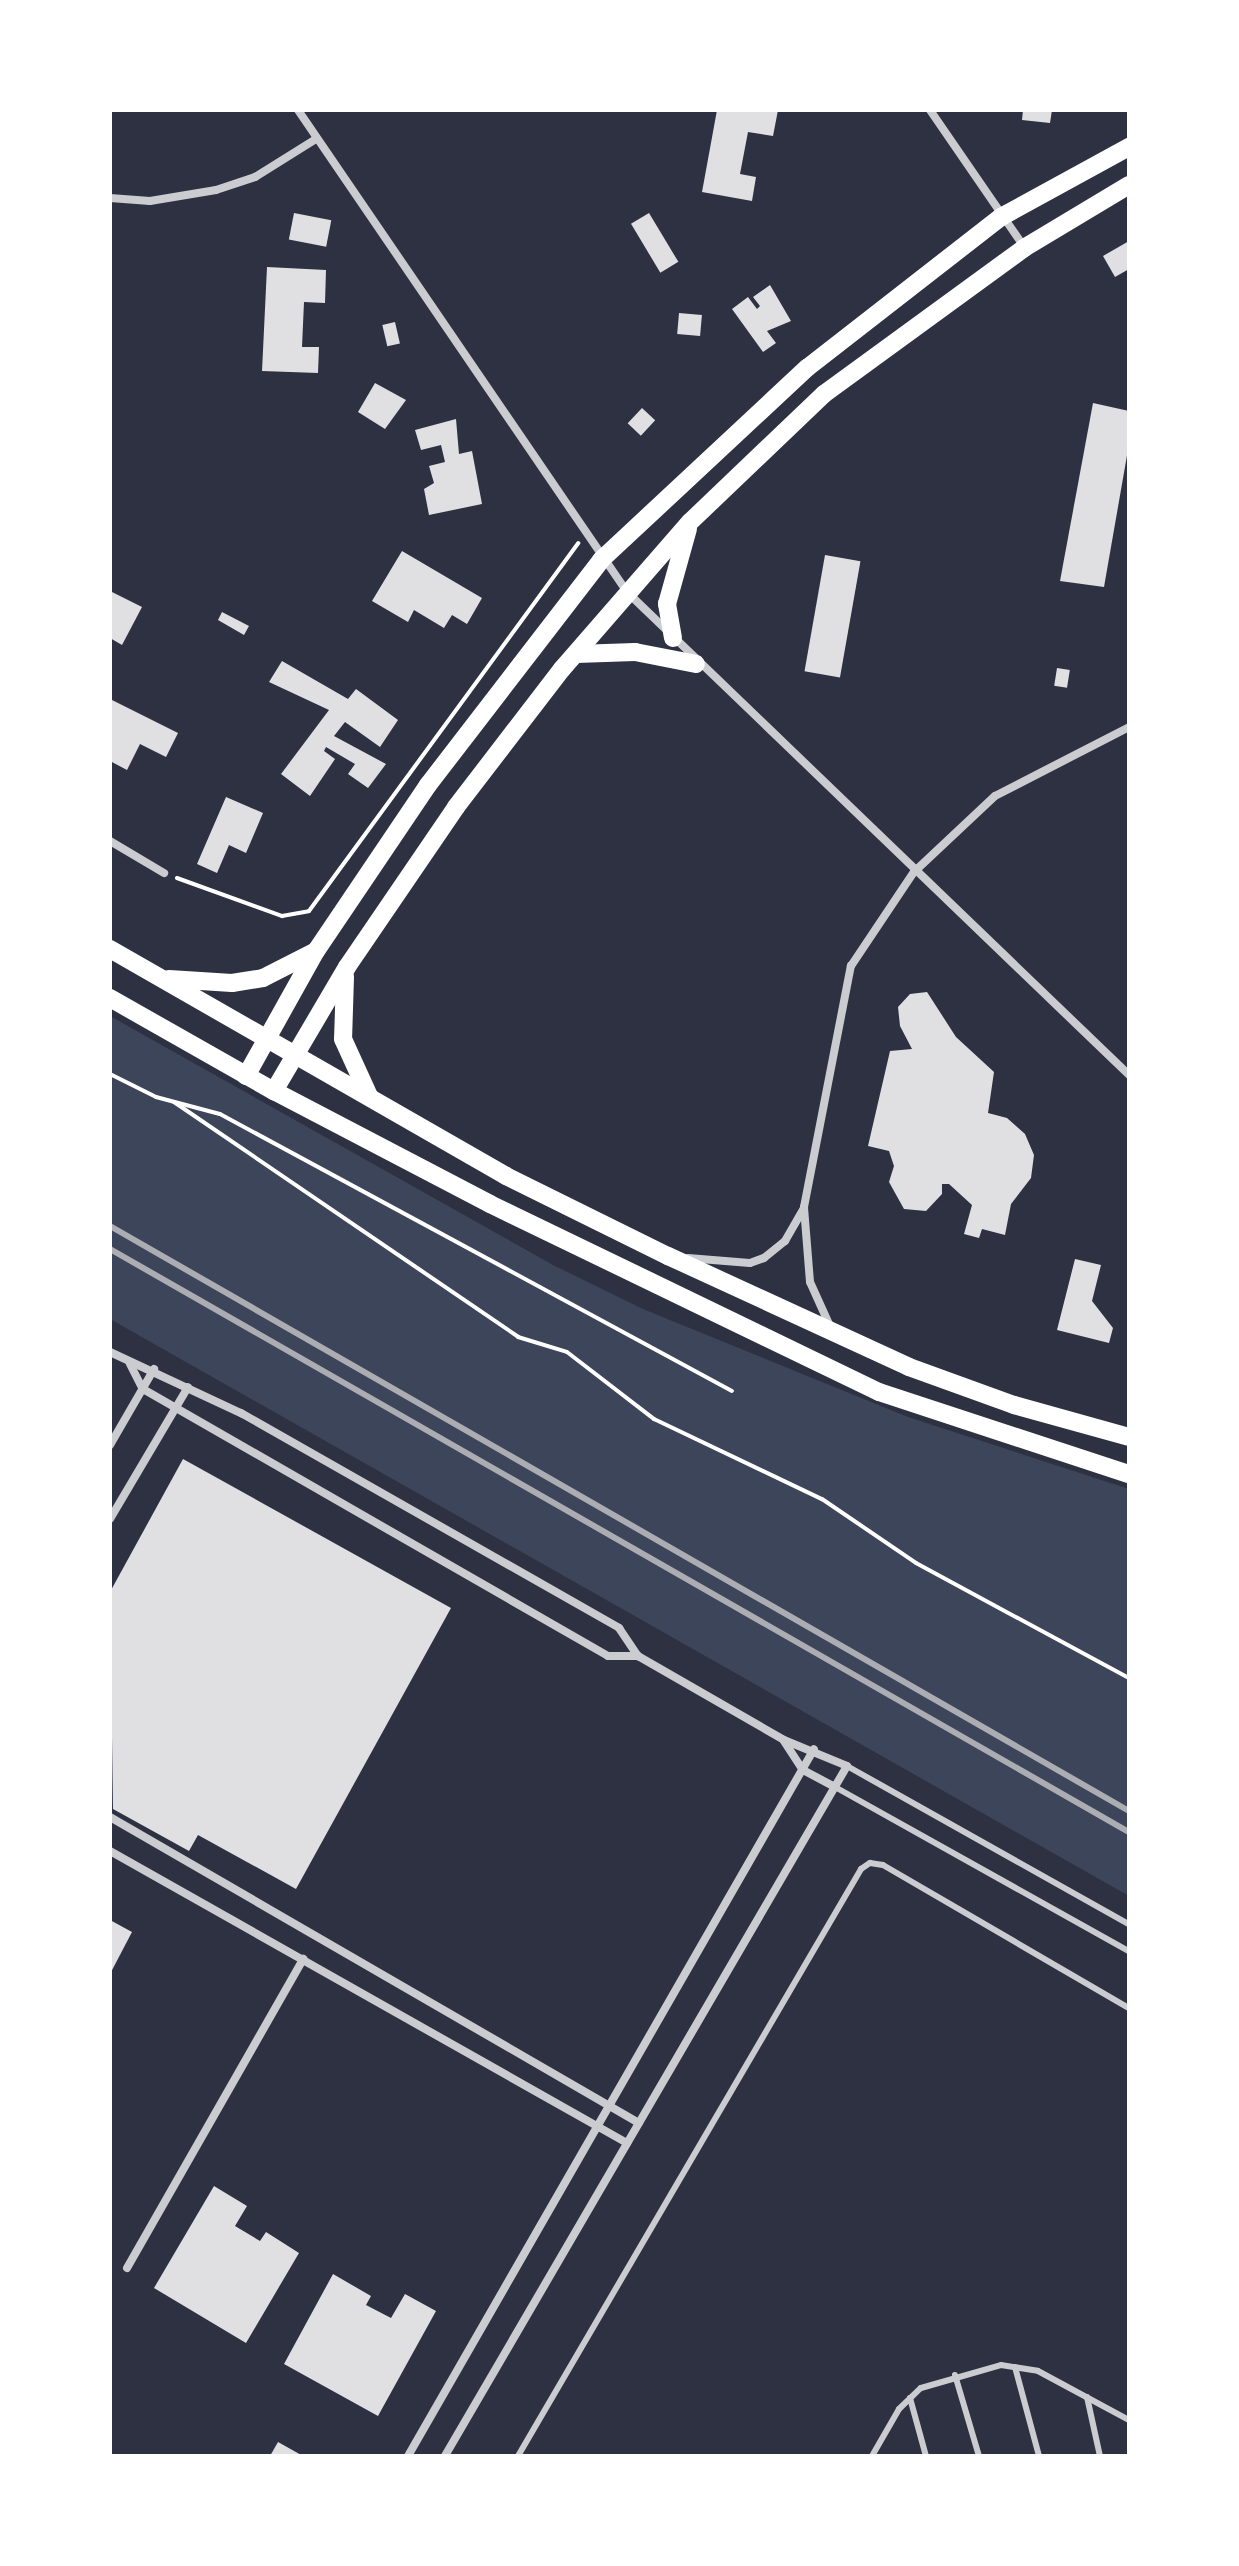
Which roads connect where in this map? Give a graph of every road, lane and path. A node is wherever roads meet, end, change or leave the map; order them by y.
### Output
1 (298, 110) edge
2 (930, 110) edge
3 (316, 139) junction
4 (1129, 147) edge
5 (1129, 185) edge
6 (110, 198) edge
7 (1001, 217) junction
8 (1024, 248) junction
9 (690, 522) junction
10 (584, 535) junction
11 (601, 560) junction
12 (627, 592) junction
13 (673, 638) junction
14 (576, 654) junction
15 (696, 664) junction
16 (1129, 727) edge
17 (110, 841) edge
18 (914, 872) junction
19 (164, 873) joint
20 (110, 949) edge
21 (316, 951) junction
22 (347, 967) junction
23 (162, 978) junction
24 (110, 998) edge
25 (265, 1038) junction
26 (293, 1054) junction
27 (110, 1074) edge
28 (1129, 1075) edge
29 (246, 1076) junction
30 (274, 1091) junction
31 (369, 1096) junction
32 (174, 1102) junction
33 (804, 1207) junction
34 (668, 1256) junction
35 (841, 1336) junction
36 (110, 1352) edge
37 (130, 1364) junction
38 (154, 1369) junction
39 (188, 1387) junction
40 (143, 1389) junction
41 (732, 1391) dead end
42 (176, 1406) junction
43 (1129, 1437) edge
44 (110, 1445) edge
45 (1129, 1474) edge
46 (110, 1519) edge
47 (638, 1656) junction
48 (1129, 1678) edge
49 (784, 1740) junction
50 (814, 1749) junction
51 (847, 1766) junction
52 (803, 1770) junction
53 (835, 1787) junction
54 (110, 1817) edge
55 (110, 1851) edge
56 (1129, 1924) edge
57 (1129, 1951) edge
58 (303, 1959) junction
59 (1129, 2008) edge
60 (607, 2105) junction
61 (639, 2123) junction
62 (595, 2124) junction
63 (627, 2143) junction
64 (127, 2268) dead end
65 (1015, 2367) junction
66 (955, 2375) junction
67 (1087, 2397) junction
68 (910, 2398) junction
69 (1129, 2420) edge
70 (408, 2456) edge
71 (445, 2456) edge
72 (518, 2456) edge
73 (872, 2456) edge
74 (926, 2456) edge
75 (979, 2456) edge
76 (1039, 2456) edge
77 (1100, 2456) edge

1 - 3 street
2 - 7 street
3 - 6 street
3 - 10 street
4 - 7 main road
5 - 8 main road
7 - 8 street
7 - 11 main road
8 - 9 main road
9 - 12 main road
9 - 13 main road
10 - 11 street
10 - 19 path
11 - 12 street
11 - 21 main road
12 - 13 street
12 - 14 main road
13 - 15 street
14 - 15 main road
14 - 22 main road
15 - 18 street
16 - 18 street
17 - 19 street
18 - 28 street
18 - 33 street
20 - 23 main road
21 - 23 main road
21 - 25 main road
22 - 26 main road
22 - 31 main road
23 - 25 main road
24 - 29 main road
25 - 26 main road
25 - 29 main road
26 - 30 main road
26 - 31 main road
27 - 32 path
29 - 30 main road
30 - 45 main road
31 - 34 main road
32 - 41 path
32 - 48 path
33 - 34 street
33 - 35 street
34 - 35 main road
35 - 43 main road
36 - 37 street
37 - 38 street
37 - 40 street
38 - 39 street
38 - 40 street
39 - 42 street
39 - 47 street
40 - 42 street
40 - 44 street
42 - 46 street
42 - 47 street
47 - 49 street
49 - 50 street
49 - 52 street
50 - 51 street
50 - 52 street
51 - 53 street
51 - 56 lane
52 - 53 street
52 - 60 street
53 - 57 lane
53 - 61 street
54 - 60 street
55 - 58 street
58 - 62 street
58 - 64 street
59 - 72 lane
60 - 61 street
60 - 62 street
61 - 63 street
62 - 63 street
62 - 70 street
63 - 71 street
65 - 66 lane
65 - 67 lane
65 - 76 lane
66 - 68 lane
66 - 75 lane
67 - 69 lane
67 - 77 lane
68 - 73 lane
68 - 74 lane

